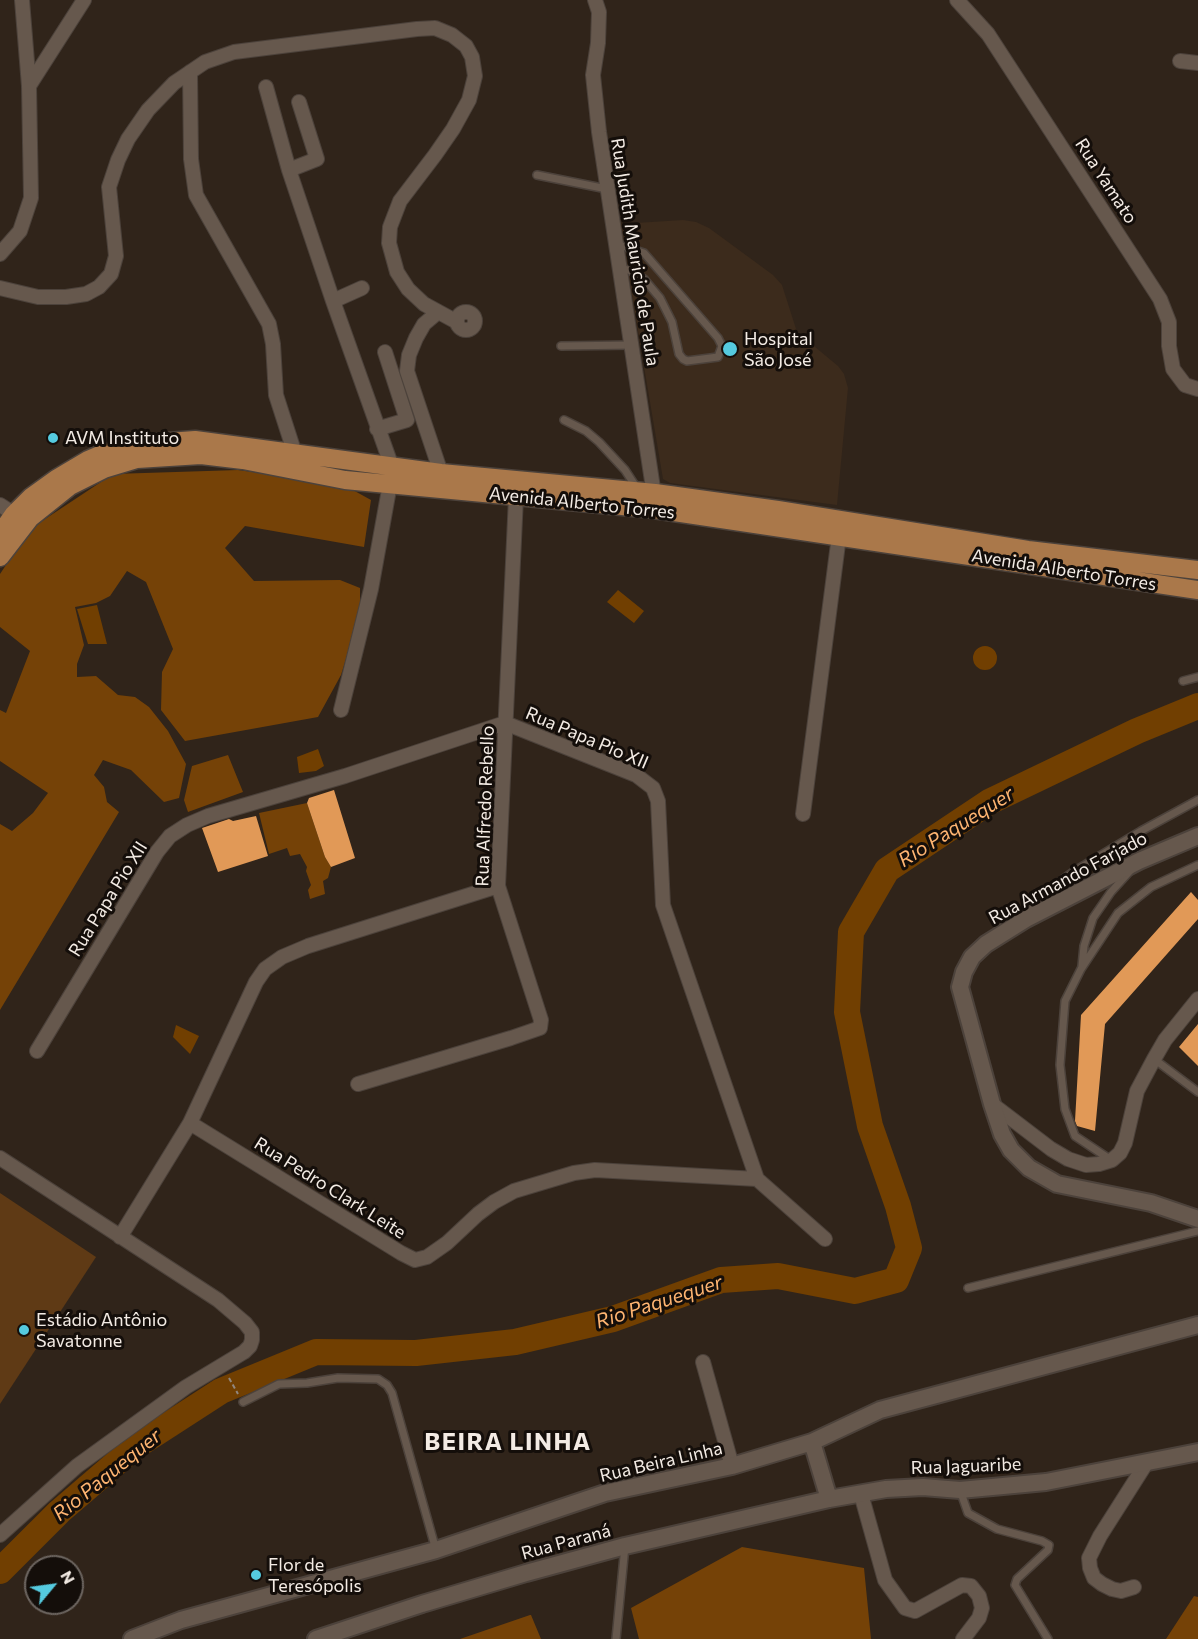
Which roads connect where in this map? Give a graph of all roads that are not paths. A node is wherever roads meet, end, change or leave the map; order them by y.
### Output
1 (22, 0) edge
2 (84, 0) edge
3 (595, 0) edge
4 (957, 0) edge
5 (1180, 61) dead end
6 (1198, 63) edge
7 (190, 72) junction
8 (29, 86) junction
9 (266, 87) dead end
10 (299, 102) dead end
11 (289, 170) junction
12 (537, 175) dead end
13 (607, 189) junction
14 (616, 244) junction
15 (0, 254) edge
16 (620, 269) junction
17 (0, 288) edge
18 (362, 288) dead end
19 (333, 301) junction
20 (437, 313) junction
21 (457, 322) dead end
22 (632, 345) junction
23 (561, 346) dead end
24 (385, 352) dead end
25 (1198, 389) edge
26 (564, 420) dead end
27 (377, 429) junction
28 (295, 454) junction
29 (441, 473) junction
30 (391, 475) junction
31 (516, 497) junction
32 (649, 498) junction
33 (7, 509) edge
34 (0, 534) edge
35 (839, 536) junction
36 (0, 557) edge
37 (1198, 570) edge
38 (1198, 590) edge
39 (1198, 677) edge
40 (1183, 681) dead end
41 (340, 710) dead end
42 (505, 723) junction
43 (1198, 800) edge
44 (803, 814) dead end
45 (1198, 836) edge
46 (1140, 861) junction
47 (1198, 865) edge
48 (498, 886) junction
49 (1026, 919) junction
50 (1081, 969) junction
51 (1198, 999) edge
52 (37, 1051) dead end
53 (1154, 1059) junction
54 (358, 1084) dead end
55 (1197, 1090) edge
56 (992, 1104) junction
57 (190, 1123) junction
58 (0, 1158) edge
59 (1112, 1160) junction
60 (757, 1179) junction
61 (1198, 1219) edge
62 (1198, 1231) edge
63 (120, 1237) junction
64 (825, 1239) dead end
65 (968, 1288) dead end
66 (1198, 1325) edge
67 (703, 1362) dead end
68 (241, 1399) road end
69 (812, 1442) junction
70 (1198, 1452) edge
71 (1147, 1462) junction
72 (732, 1466) junction
73 (960, 1490) junction
74 (861, 1494) junction
75 (830, 1499) junction
76 (0, 1535) edge
77 (625, 1546) junction
78 (436, 1551) junction
79 (1134, 1587) dead end
80 (132, 1639) edge
81 (316, 1639) edge
82 (616, 1639) edge
83 (963, 1639) edge
84 (1048, 1639) edge

1 - 8 street
2 - 8 street
3 - 13 street, Rua Judith Mauricio de Paula
4 - 25 street, Rua Yamato
5 - 6 street
7 - 17 street
7 - 20 street
7 - 28 street
8 - 15 street
9 - 11 street
10 - 11 street
11 - 19 street
12 - 13 lane
13 - 14 street, Rua Judith Mauricio de Paula
14 - 16 street, Rua Judith Mauricio de Paula
14 - 16 lane
16 - 22 street, Rua Judith Mauricio de Paula
18 - 19 street
19 - 27 street
20 - 21 street
20 - 29 street
22 - 23 lane
22 - 32 street, Rua Judith Mauricio de Paula
24 - 27 street
26 - 32 lane
27 - 30 street
28 - 30 main road, Avenida Alberto Torres
28 - 33 main road, Avenida Alberto Torres
29 - 30 main road, Avenida Alberto Torres
29 - 32 main road, Avenida Alberto Torres
30 - 31 main road, Avenida Alberto Torres
30 - 36 main road, Avenida Alberto Torres
30 - 41 street
31 - 32 main road, Avenida Alberto Torres
31 - 42 street, Rua Alfredo Rebello
32 - 35 main road, Avenida Alberto Torres
32 - 37 main road, Avenida Alberto Torres
33 - 34 main road, Avenida Alberto Torres
35 - 38 main road, Avenida Alberto Torres
35 - 44 street
39 - 40 lane
42 - 48 street, Rua Alfredo Rebello
42 - 52 street, Rua Papa Pio XII
42 - 60 street, Rua Papa Pio XII
43 - 49 lane
45 - 46 street, Rua Armando Farjado
46 - 49 street, Rua Armando Farjado
46 - 50 lane
47 - 50 lane
48 - 54 street, Rua Alfredo Rebello
48 - 57 street
49 - 56 street, Rua Armando Farjado
50 - 59 lane
51 - 53 street
53 - 55 lane
53 - 59 street
56 - 59 street
56 - 61 street, Rua Armando Farjado
57 - 60 street, Rua Pedro Clark Leite
57 - 63 street
58 - 63 street
60 - 64 street, Rua Papa Pio XII
62 - 65 lane
63 - 76 street
66 - 69 street, Rua Beira Linha
67 - 72 street
68 - 78 lane
69 - 72 street, Rua Beira Linha
69 - 75 street
70 - 71 street, Rua Jaguaribe
71 - 73 street, Rua Jaguaribe
71 - 79 street
72 - 78 street, Rua Beira Linha
73 - 74 street, Rua Jaguaribe
73 - 84 lane
74 - 75 street, Rua Jaguaribe
74 - 83 street
75 - 77 street, Rua Paraná
77 - 81 street, Rua Paraná
77 - 82 lane
78 - 80 street, Rua Beira Linha

